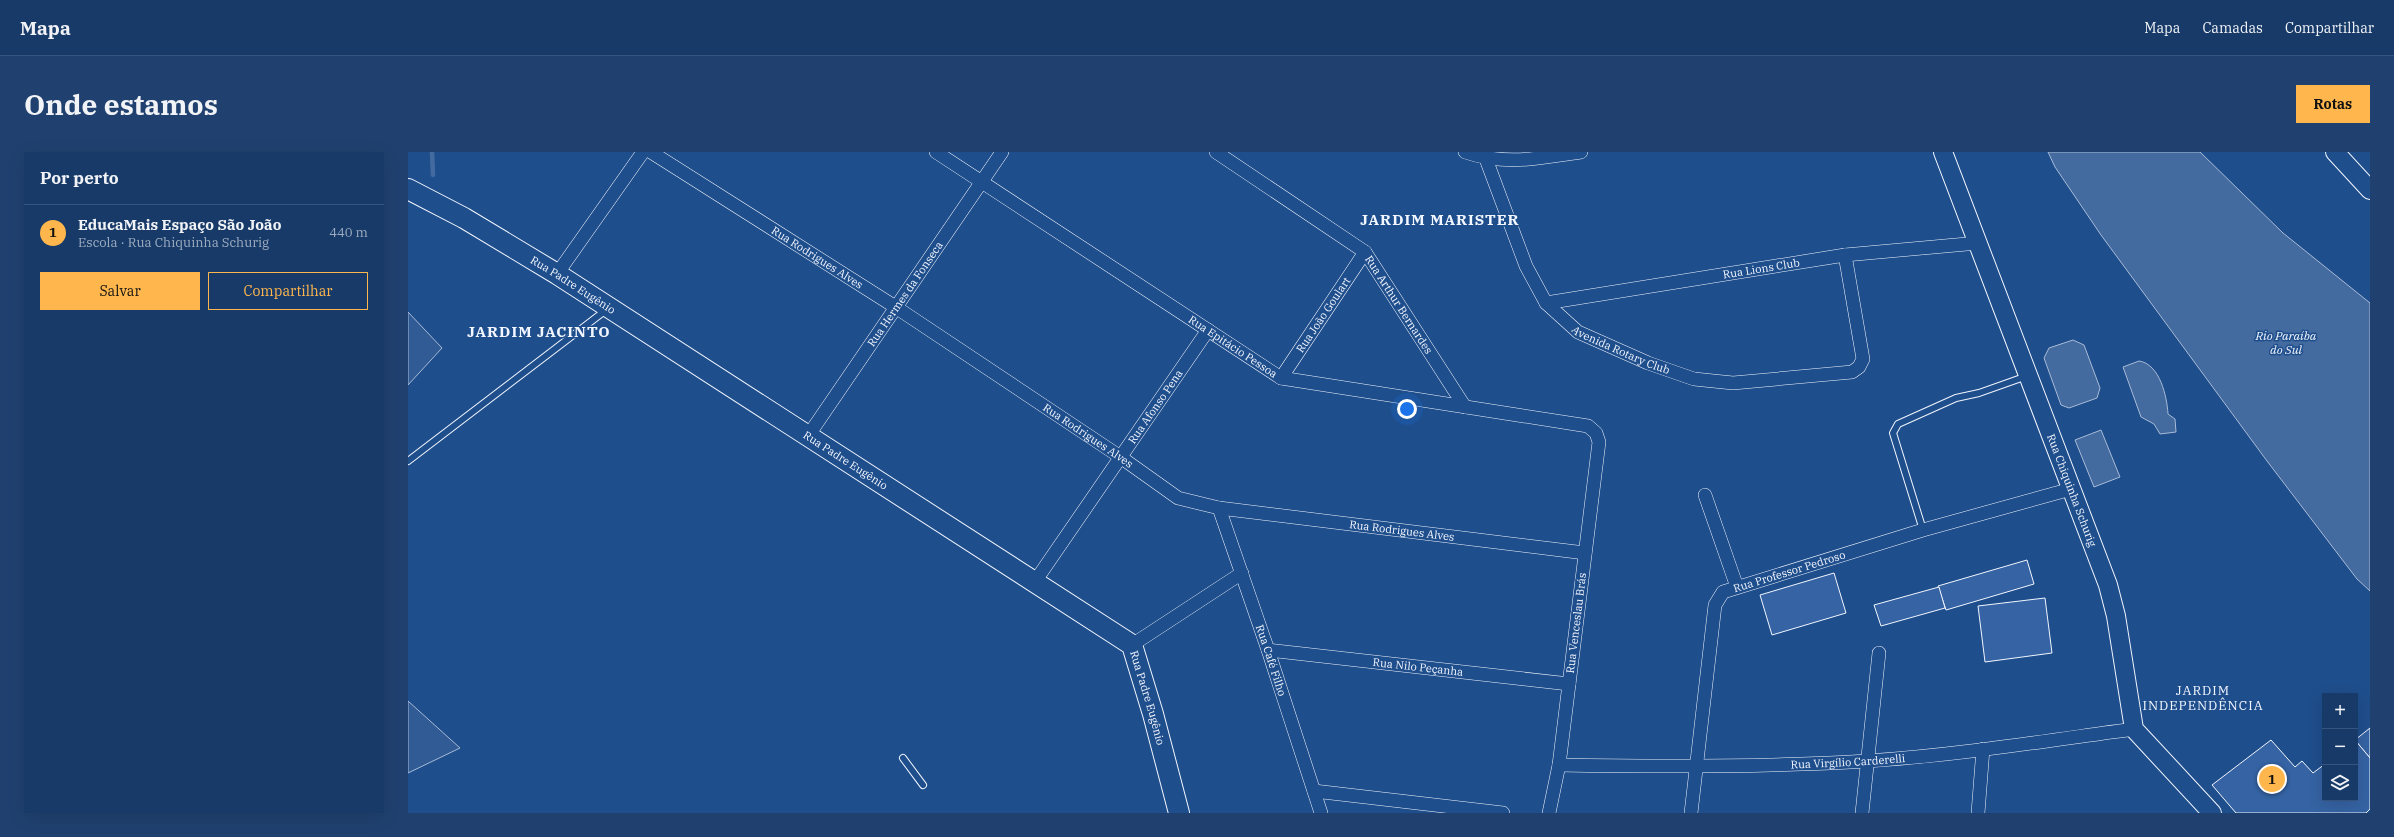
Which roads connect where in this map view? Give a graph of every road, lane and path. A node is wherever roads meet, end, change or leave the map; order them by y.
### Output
1 (643, 152) edge
2 (651, 152) edge
3 (936, 152) edge
4 (1002, 152) edge
5 (1216, 152) edge
6 (1465, 152) edge
7 (1581, 152) edge
8 (1943, 152) edge
9 (2335, 152) edge
10 (1486, 159) junction
11 (982, 182) junction
12 (408, 189) edge
13 (2370, 190) edge
14 (1978, 242) junction
15 (1365, 252) junction
16 (1845, 254) junction
17 (557, 274) junction
18 (1546, 303) junction
19 (609, 308) junction
20 (896, 308) junction
21 (1208, 330) junction
22 (2028, 376) junction
23 (1282, 378) junction
24 (1465, 406) junction
25 (1596, 433) joint
26 (808, 436) junction
27 (1119, 456) junction
28 (408, 461) edge
29 (2071, 488) junction
30 (1705, 495) dead end
31 (1219, 508) junction
32 (1923, 530) junction
33 (1585, 553) junction
34 (1242, 573) junction
35 (1034, 583) junction
36 (1737, 587) junction
37 (1132, 645) junction
38 (1268, 650) junction
39 (1879, 653) dead end
40 (1569, 684) junction
41 (2134, 729) junction
42 (1983, 750) junction
43 (903, 758) dead end
44 (1868, 761) junction
45 (1559, 765) junction
46 (1697, 767) junction
47 (923, 785) dead end
48 (1314, 791) junction
49 (1179, 813) edge
50 (1321, 813) edge
51 (1503, 813) edge
52 (1549, 813) edge
53 (1691, 813) edge
54 (1862, 813) edge
55 (1978, 813) edge
56 (2212, 813) edge

1 - 17 street
2 - 20 street, Rua Rodrigues Alves
3 - 11 street, Rua Epitácio Pessoa
4 - 11 street, Rua Hermes da Fonseca
5 - 15 street, Rua Arthur Bernardes
6 - 10 street
7 - 10 street
8 - 14 street, Rua Chiquinha Schurig
9 - 13 street
10 - 18 street, Avenida Rotary Club
11 - 20 street, Rua Hermes da Fonseca
11 - 21 street, Rua Epitácio Pessoa
12 - 17 main road, Rua Padre Eugênio
14 - 16 street, Rua Lions Club
14 - 22 street, Rua Chiquinha Schurig
15 - 23 street, Rua João Goulart
15 - 24 street, Rua Arthur Bernardes
16 - 18 street, Rua Lions Club
16 - 18 street, Avenida Rotary Club
17 - 19 main road, Rua Padre Eugênio
19 - 26 main road, Rua Padre Eugênio
19 - 28 lane
20 - 26 street, Rua Hermes da Fonseca
20 - 27 street, Rua Rodrigues Alves
21 - 23 street, Rua Epitácio Pessoa
21 - 27 street, Rua Afonso Pena
22 - 29 street, Rua Chiquinha Schurig
22 - 32 lane
23 - 24 street, Rua Epitácio Pessoa
24 - 25 street, Rua Epitácio Pessoa
25 - 33 street, Rua Venceslau Brás
26 - 35 main road, Rua Padre Eugênio
27 - 31 street, Rua Rodrigues Alves
27 - 35 street, Rua Afonso Pena
29 - 32 street, Rua Professor Pedroso
29 - 41 street, Rua Chiquinha Schurig
30 - 36 street
31 - 33 street, Rua Rodrigues Alves
31 - 34 street, Rua Café Filho
32 - 36 street, Rua Professor Pedroso
33 - 40 street, Rua Venceslau Brás
34 - 37 street
34 - 38 street, Rua Café Filho
35 - 37 main road, Rua Padre Eugênio
36 - 46 street, Rua Professor Pedroso
37 - 49 main road, Rua Padre Eugênio
38 - 40 street, Rua Nilo Peçanha
38 - 48 street, Rua Café Filho
39 - 44 street
40 - 45 street, Rua Venceslau Brás
41 - 42 street, Rua Virgílio Carderelli
41 - 56 street
42 - 44 street, Rua Virgílio Carderelli
42 - 55 street
43 - 47 lane
44 - 46 street, Rua Virgílio Carderelli
44 - 54 street
45 - 46 street, Rua Virgílio Carderelli
45 - 52 street, Rua Venceslau Brás
46 - 53 street, Rua Professor Pedroso
48 - 50 street, Rua Café Filho
48 - 51 street

